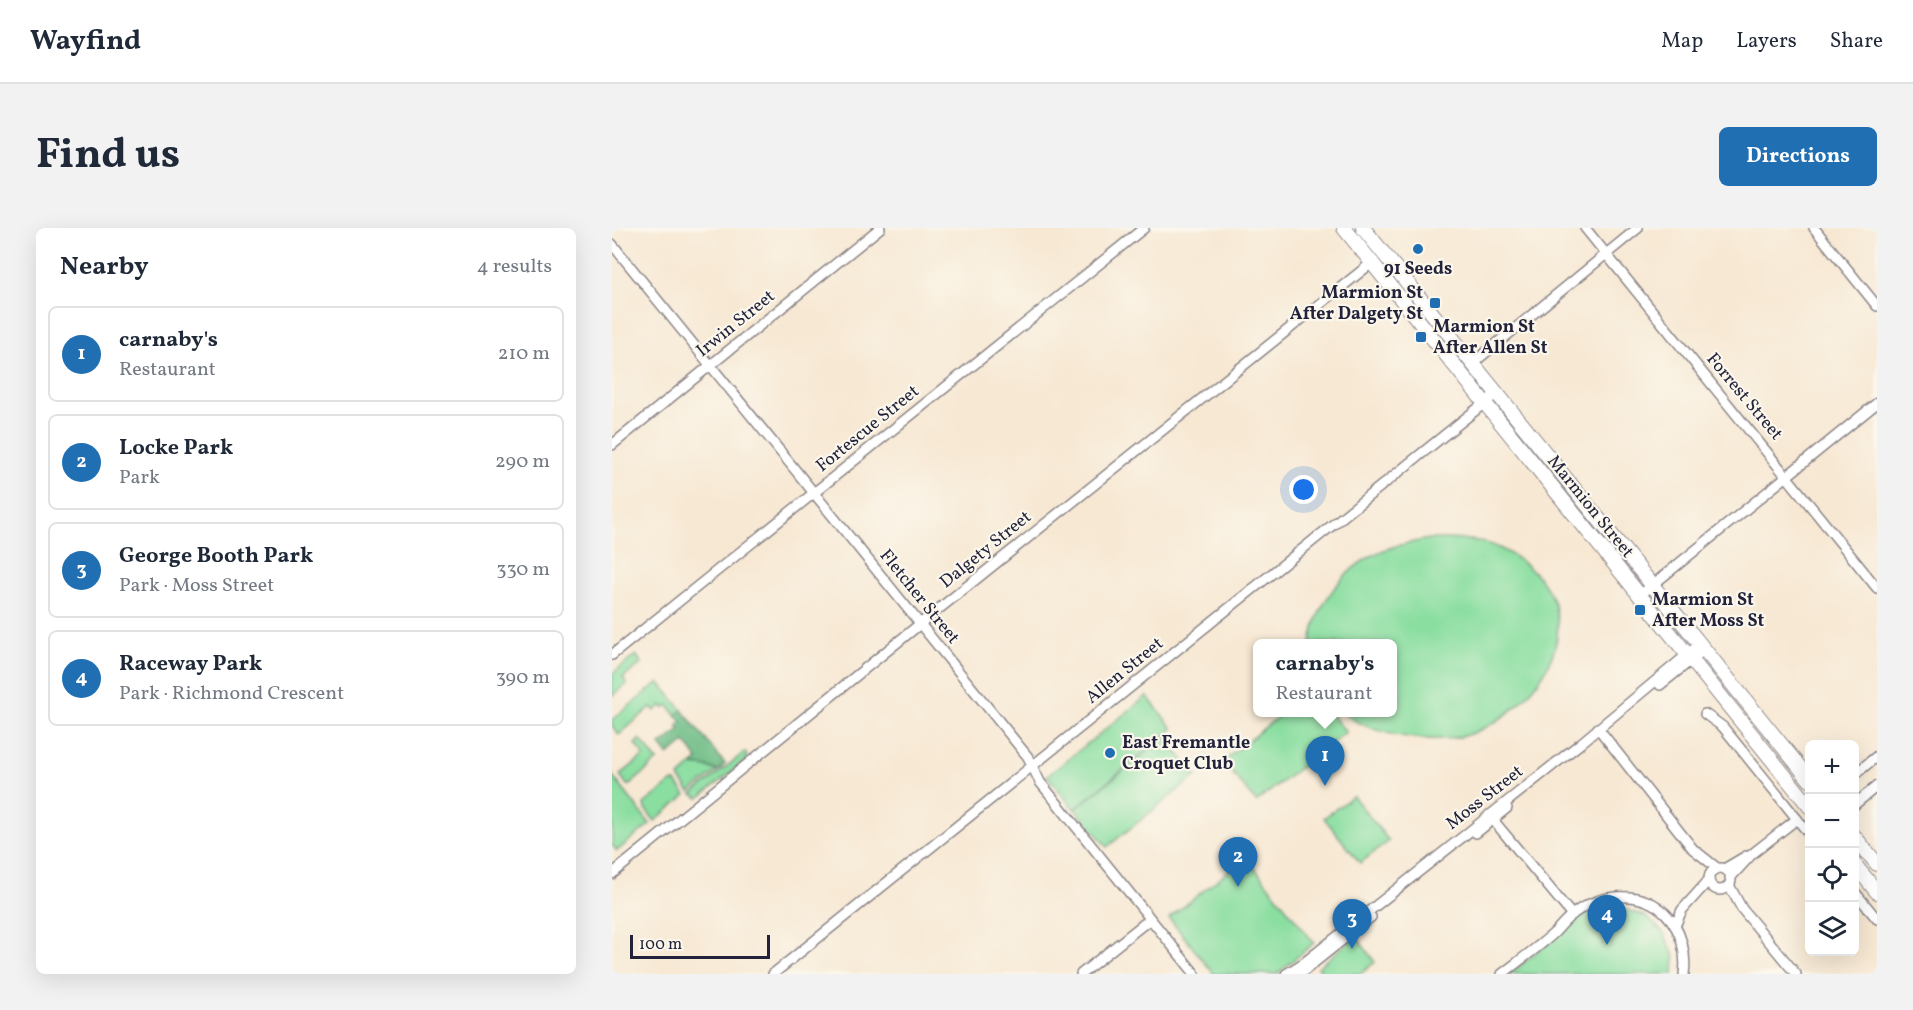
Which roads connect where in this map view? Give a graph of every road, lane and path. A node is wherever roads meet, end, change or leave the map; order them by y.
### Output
1 (880, 228) edge
2 (1144, 228) edge
3 (1344, 228) edge
4 (1363, 228) edge
5 (1585, 228) edge
6 (1638, 228) edge
7 (1814, 228) edge
8 (612, 244) edge
9 (1606, 254) junction
10 (1378, 258) junction
11 (1877, 306) edge
12 (1473, 363) junction
13 (710, 366) junction
14 (1497, 393) junction
15 (1877, 403) edge
16 (1484, 404) junction
17 (612, 445) edge
18 (1787, 476) junction
19 (814, 493) junction
20 (1653, 585) junction
21 (1877, 588) edge
22 (1639, 596) junction
23 (920, 624) junction
24 (1703, 646) junction
25 (612, 655) edge
26 (1689, 657) junction
27 (1705, 714) dead end
28 (1600, 730) junction
29 (1877, 756) edge
30 (1033, 766) junction
31 (1859, 771) edge
32 (1805, 775) edge
33 (1877, 786) edge
34 (1859, 801) edge
35 (1805, 802) edge
36 (1491, 817) junction
37 (1797, 819) junction
38 (1805, 830) edge
39 (1859, 842) edge
40 (1693, 849) junction
41 (1752, 854) junction
42 (1877, 864) edge
43 (1720, 869) junction
44 (1859, 870) edge
45 (612, 874) edge
46 (1709, 878) junction
47 (1724, 885) junction
48 (1877, 892) edge
49 (1859, 897) edge
50 (1685, 907) junction
51 (1572, 915) junction
52 (1150, 919) junction
53 (1670, 919) junction
54 (1877, 919) edge
55 (1305, 969) edge
56 (773, 974) edge
57 (1081, 974) edge
58 (1195, 974) edge
59 (1286, 974) edge
60 (1502, 974) edge
61 (1684, 974) edge
62 (1796, 974) edge

1 - 13 street, Irwin Street
2 - 19 street, Fortescue Street
3 - 10 main road, Marmion Street
4 - 10 main road, Marmion Street
5 - 9 street, Forrest Street
6 - 9 street
7 - 11 street
8 - 13 street, Fletcher Street
9 - 12 street
9 - 18 street, Forrest Street
10 - 12 main road, Marmion Street
10 - 16 main road, Marmion Street
10 - 23 street, Dalgety Street
12 - 14 main road, Marmion Street
13 - 17 street, Irwin Street
13 - 19 street, Fletcher Street
14 - 16 street, Allen Street
14 - 20 main road, Marmion Street
15 - 18 street
16 - 22 main road, Marmion Street
16 - 30 street, Allen Street
18 - 20 street
18 - 21 street, Forrest Street
19 - 23 street, Fletcher Street
19 - 25 street, Fortescue Street
20 - 22 street
20 - 24 main road, Marmion Street
22 - 26 main road, Marmion Street
23 - 30 street, Fletcher Street
23 - 45 street, Dalgety Street
24 - 26 street, Moss Street
24 - 32 main road, Marmion Street
26 - 28 street, Moss Street
26 - 35 main road, Marmion Street
27 - 37 street
28 - 36 street, Moss Street
28 - 40 street
29 - 31 street
30 - 52 street, Fletcher Street
30 - 56 street, Allen Street
33 - 34 street
36 - 51 street
36 - 55 street, Moss Street
37 - 38 street
37 - 41 street
39 - 42 main road
40 - 43 street
40 - 46 street
41 - 43 street
41 - 47 street
43 - 46 street
43 - 47 street
44 - 48 main road
46 - 47 street
46 - 50 street
47 - 50 street
47 - 62 street
49 - 54 street
50 - 53 street
50 - 53 street
51 - 53 street
51 - 60 street
52 - 57 street
52 - 58 street, Fletcher Street
53 - 61 street
55 - 59 street, Moss Street

